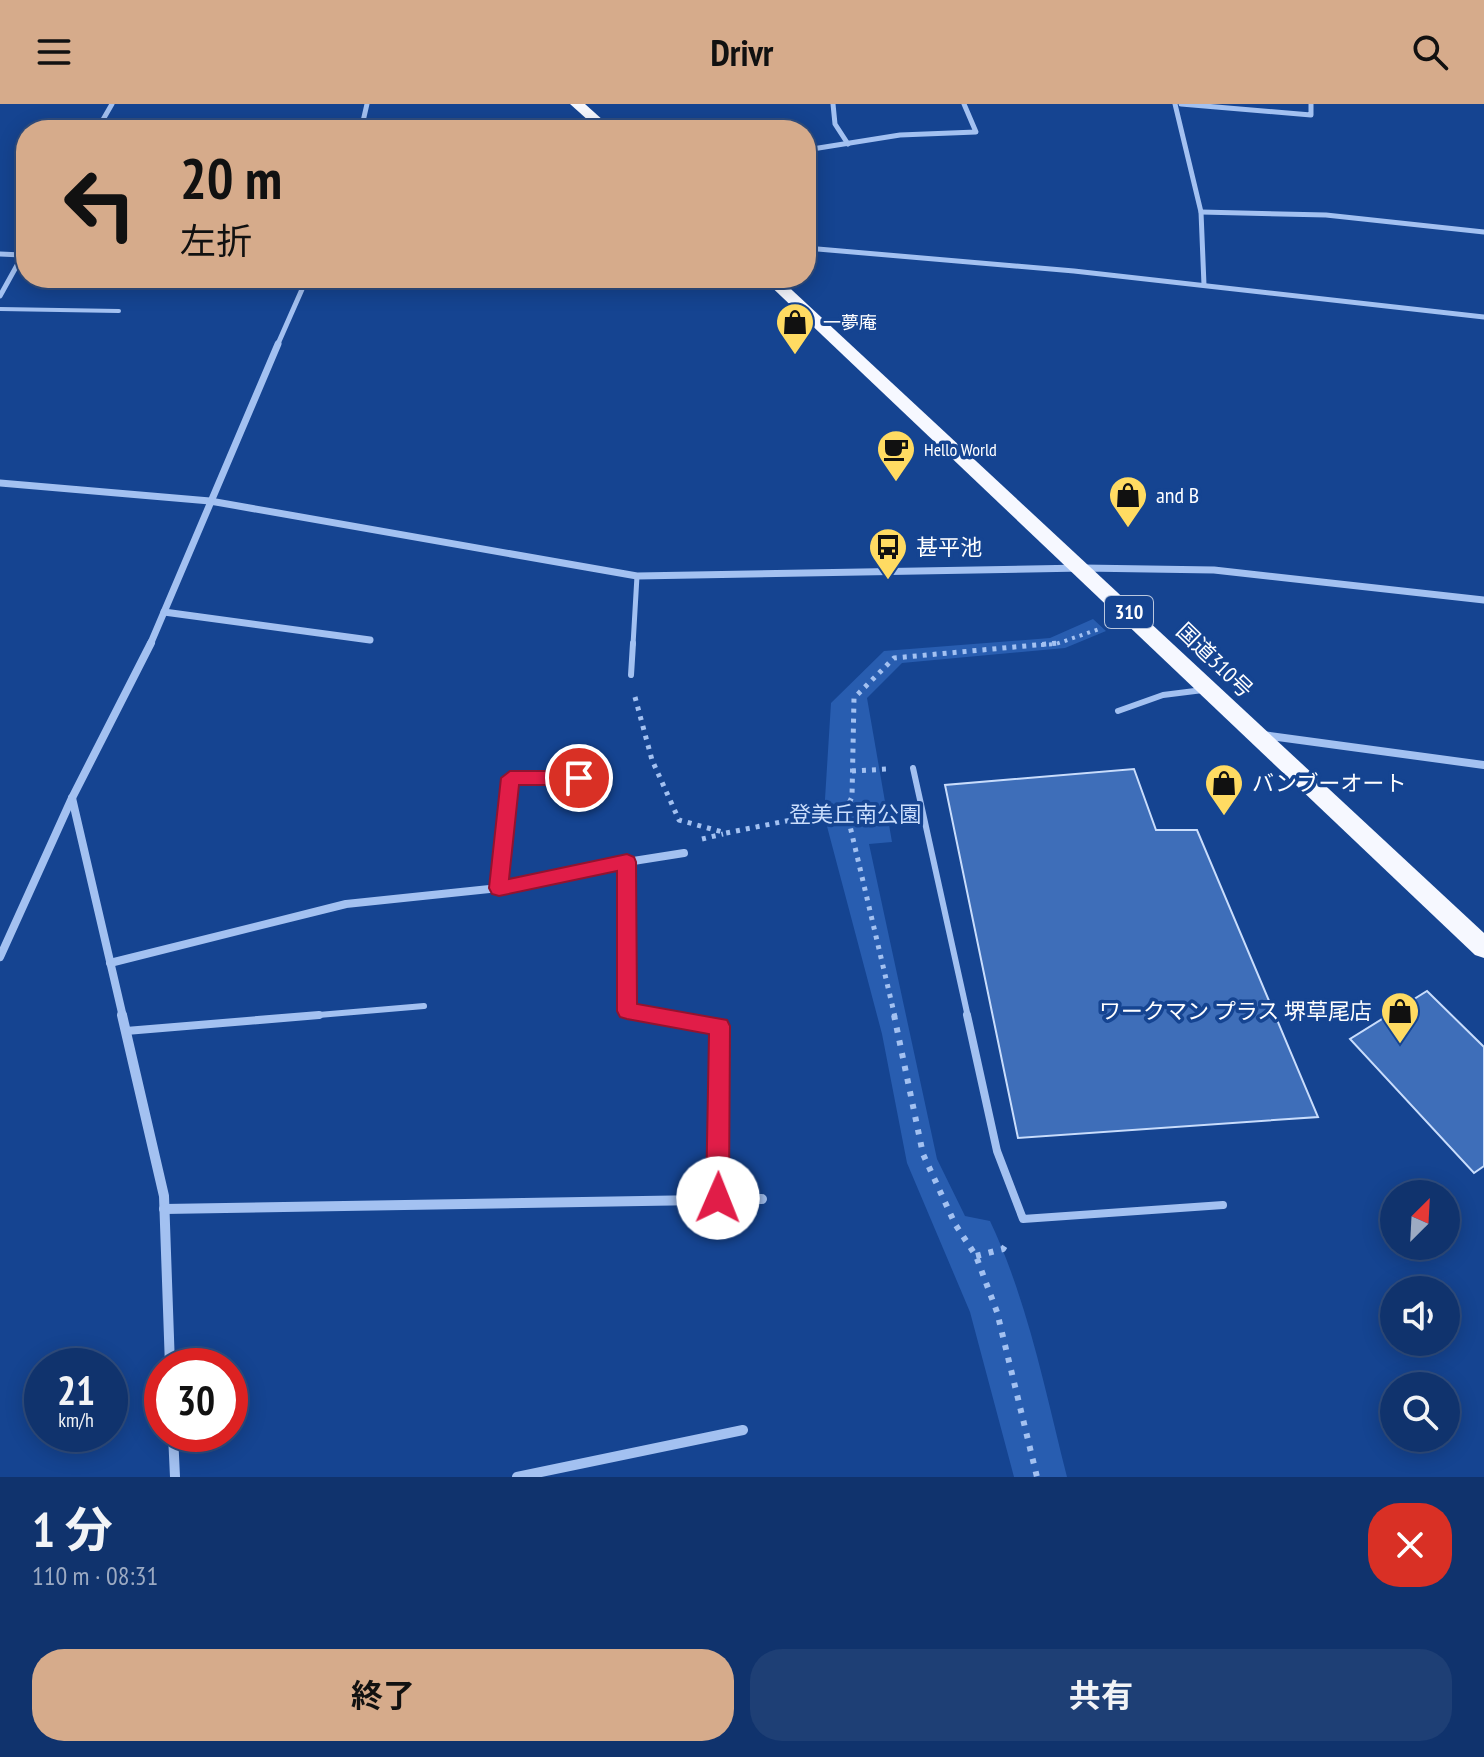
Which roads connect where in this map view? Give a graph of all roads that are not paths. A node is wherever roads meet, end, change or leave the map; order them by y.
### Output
1 (577, 104) edge
2 (833, 104) edge
3 (964, 104) edge
4 (1178, 104) edge
5 (1311, 104) edge
6 (595, 120) edge
7 (848, 144) junction
8 (816, 149) edge
9 (1201, 212) junction
10 (1484, 232) edge
11 (816, 249) edge
12 (16, 267) edge
13 (1204, 285) junction
14 (303, 288) edge
15 (781, 288) edge
16 (0, 296) edge
17 (0, 309) edge
18 (119, 311) dead end
19 (1484, 317) edge
20 (0, 483) edge
21 (210, 501) junction
22 (1083, 568) junction
23 (637, 576) junction
24 (1484, 600) edge
25 (164, 612) junction
26 (370, 640) dead end
27 (631, 675) road end
28 (1210, 689) junction
29 (1118, 711) dead end
30 (1258, 734) junction
31 (1484, 765) edge
32 (913, 768) road end
33 (579, 778) dead end
34 (72, 798) junction
35 (684, 853) dead end
36 (627, 862) junction
37 (499, 888) junction
38 (1484, 948) edge
39 (0, 957) edge
40 (110, 963) junction
41 (424, 1006) dead end
42 (126, 1031) junction
43 (718, 1198) junction
44 (762, 1199) dead end
45 (1223, 1205) dead end
46 (164, 1209) junction
47 (169, 1348) edge
48 (743, 1430) dead end
49 (174, 1452) edge
50 (175, 1477) edge
51 (517, 1477) edge

1 - 6 highway
2 - 7 street
3 - 7 street
4 - 5 street
4 - 9 street
7 - 8 street
9 - 10 street
9 - 13 street
11 - 13 street
12 - 16 street
13 - 19 street
14 - 21 street
15 - 22 highway, 国道310号 / 310
17 - 18 lane
20 - 21 street
21 - 23 street
21 - 25 street
22 - 23 street
22 - 24 street
22 - 28 highway, 国道310号 / 310
23 - 27 lane
25 - 26 street
25 - 34 street
28 - 29 lane
28 - 30 highway, 国道310号 / 310
30 - 31 street
30 - 38 highway, 国道310号 / 310
32 - 45 lane
33 - 37 street
34 - 39 street
34 - 40 street
35 - 36 street
36 - 37 street
36 - 43 street
37 - 40 street
40 - 42 street
41 - 42 lane
42 - 46 street
43 - 44 street
43 - 46 street
46 - 47 street
48 - 51 street
49 - 50 street

